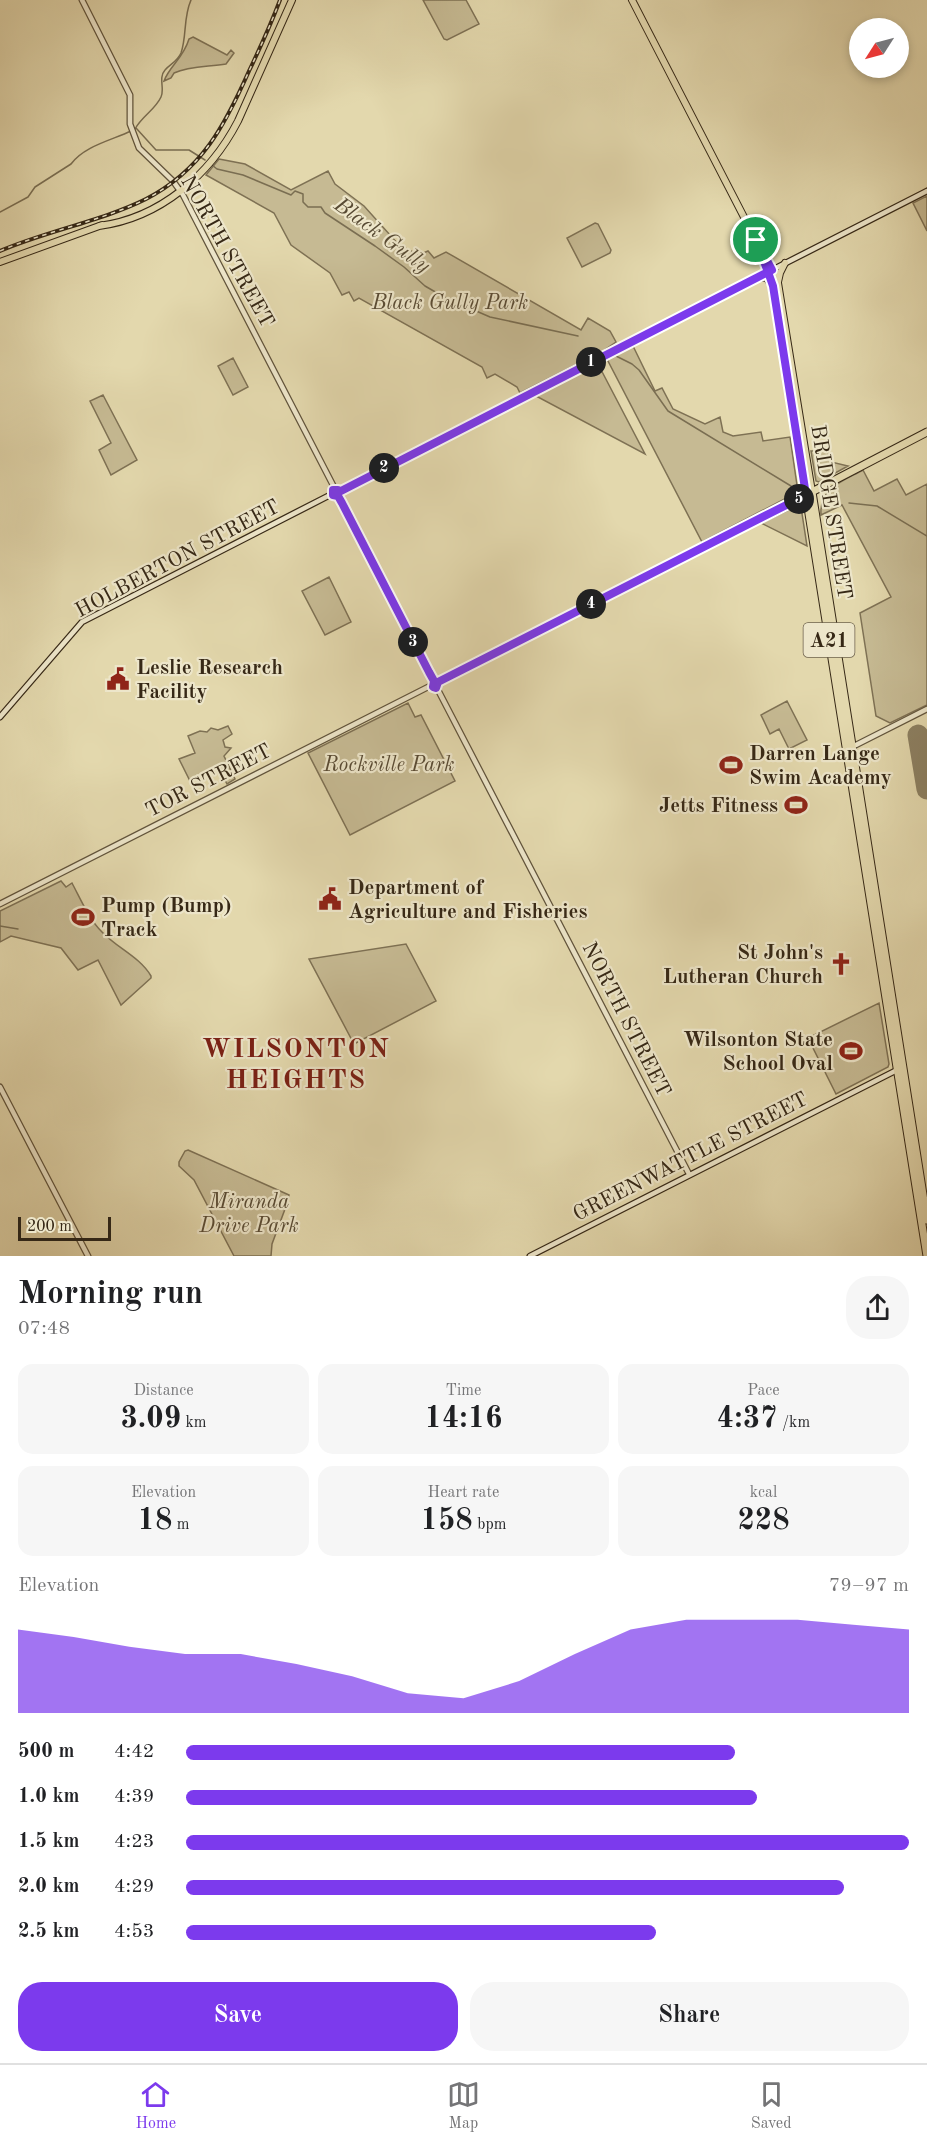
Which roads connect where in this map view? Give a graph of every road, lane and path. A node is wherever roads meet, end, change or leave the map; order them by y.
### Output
1 (82, 0) edge
2 (290, 0) edge
3 (632, 0) edge
4 (179, 190) junction
5 (927, 191) edge
6 (0, 262) edge
7 (784, 263) junction
8 (770, 271) junction
9 (753, 279) junction
10 (775, 285) junction
11 (927, 432) edge
12 (810, 479) junction
13 (824, 485) junction
14 (336, 493) junction
15 (809, 493) junction
16 (797, 500) junction
17 (811, 507) junction
18 (435, 684) junction
19 (927, 710) edge
20 (0, 717) edge
21 (849, 748) junction
22 (0, 904) edge
23 (900, 1069) junction
24 (0, 1087) edge
25 (689, 1174) junction
26 (927, 1220) edge
27 (88, 1256) edge
28 (530, 1256) edge
29 (927, 1256) edge

1 - 4 street, NORTH STREET
2 - 4 main road
3 - 8 main road, BRIDGE STREET
4 - 6 main road
4 - 14 street, NORTH STREET
5 - 7 street, HOLBERTON STREET
7 - 8 street, HOLBERTON STREET
7 - 10 main road
8 - 9 street, HOLBERTON STREET
8 - 10 main road, BRIDGE STREET
9 - 10 main road
9 - 14 street, HOLBERTON STREET
10 - 12 main road, BRIDGE STREET
10 - 15 main road, BRIDGE STREET
11 - 13 highway, TOR STREET
12 - 13 main road
12 - 15 main road, BRIDGE STREET
13 - 15 highway, TOR STREET
13 - 17 highway
14 - 18 street, NORTH STREET
14 - 20 street, HOLBERTON STREET
15 - 16 street, TOR STREET
15 - 17 highway, BRIDGE STREET
16 - 17 highway
16 - 18 street, TOR STREET
17 - 21 highway, BRIDGE STREET / A21
18 - 22 street, TOR STREET
18 - 25 street, NORTH STREET
19 - 21 street
21 - 23 highway, BRIDGE STREET / A21
23 - 25 street, GREENWATTLE STREET
23 - 26 highway, BRIDGE STREET / A21
23 - 29 highway, BRIDGE STREET / A21
24 - 27 street
25 - 28 street, GREENWATTLE STREET

